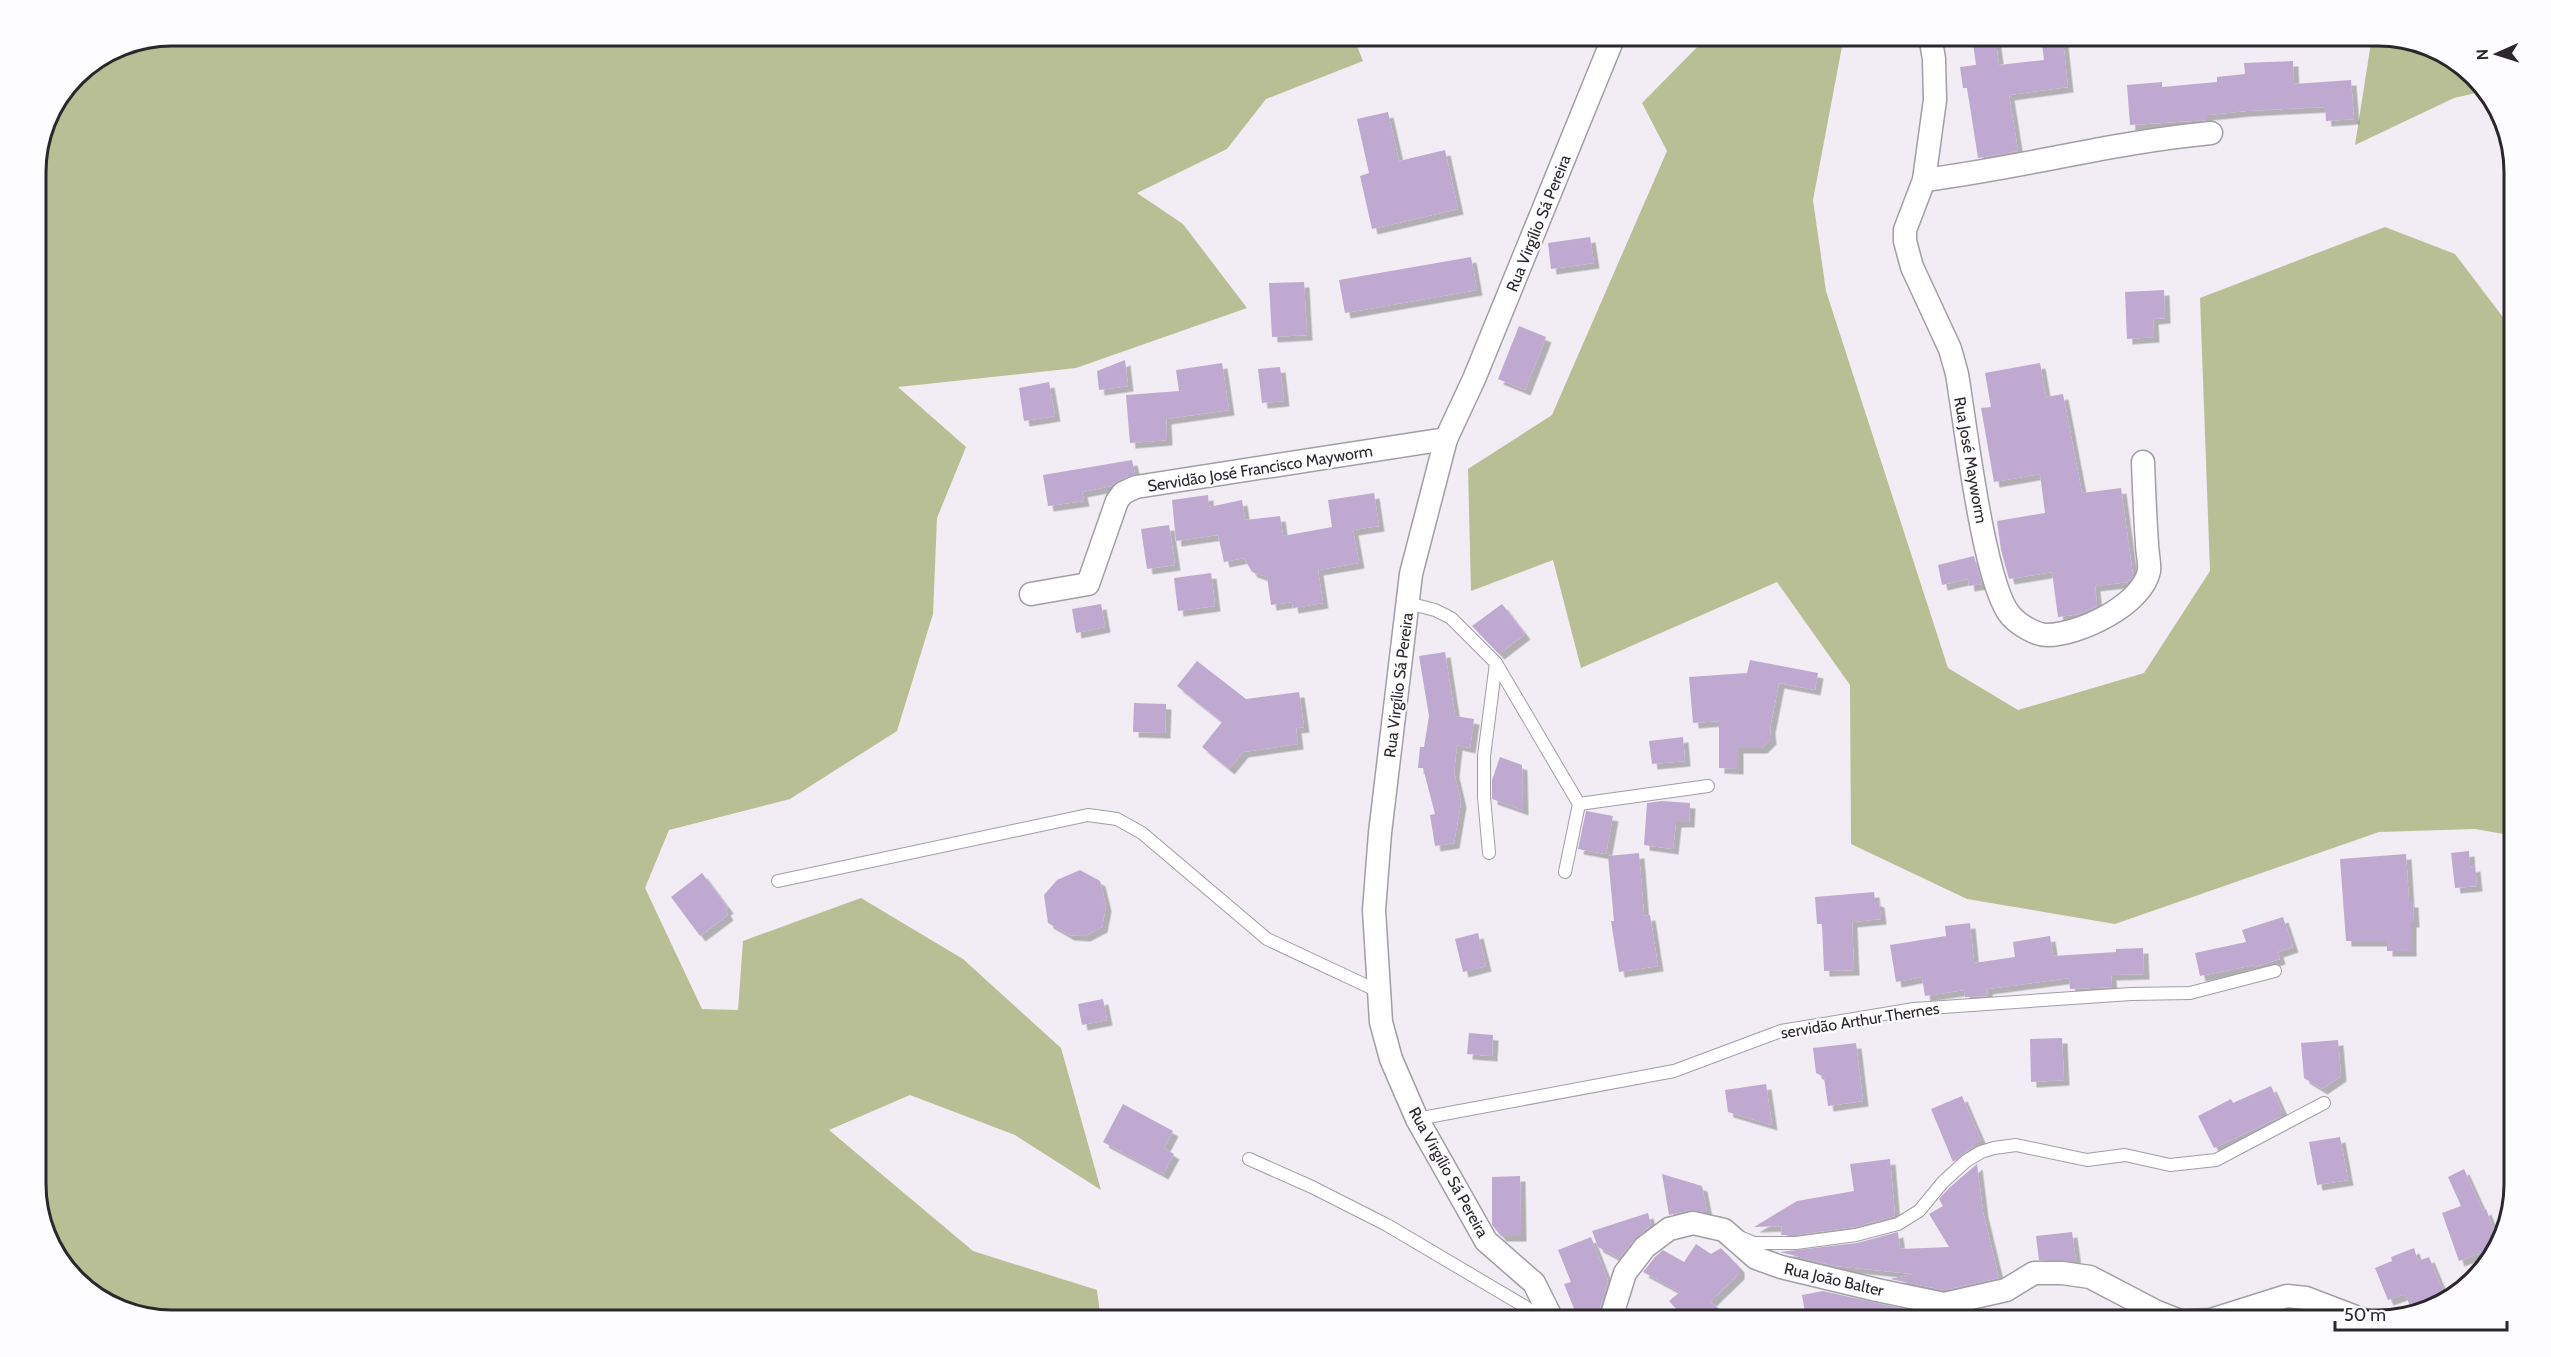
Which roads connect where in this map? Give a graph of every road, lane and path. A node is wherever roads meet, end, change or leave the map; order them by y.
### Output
1 (1610, 46) edge
2 (1932, 46) edge
3 (2211, 133) dead end
4 (1924, 180) junction
5 (1446, 439) junction
6 (2143, 462) dead end
7 (1031, 594) dead end
8 (1408, 603) junction
9 (1496, 663) junction
10 (1708, 786) dead end
11 (1579, 804) junction
12 (1489, 854) dead end
13 (1565, 872) dead end
14 (778, 881) dead end
15 (2274, 971) dead end
16 (1378, 991) junction
17 (2324, 1103) dead end
18 (1417, 1119) junction
19 (1249, 1159) dead end
20 (1724, 1230) junction
21 (1530, 1310) edge
22 (1548, 1310) edge
23 (1613, 1310) edge
24 (2153, 1310) edge
25 (2243, 1310) edge
26 (2337, 1310) edge

1 - 5 street, Rua Virgílio Sá Pereira
2 - 4 street, Rua José Mayworm
3 - 4 street
4 - 6 street, Rua José Mayworm
5 - 7 street, Servidão José Francisco Mayworm
5 - 8 street, Rua Virgílio Sá Pereira
8 - 9 lane
8 - 16 street, Rua Virgílio Sá Pereira
9 - 11 lane
9 - 12 lane
10 - 11 lane
11 - 13 lane
14 - 16 lane
15 - 18 lane, servidão Arthur Thernes
16 - 18 street, Rua Virgílio Sá Pereira
17 - 20 lane
18 - 22 street, Rua Virgílio Sá Pereira
19 - 21 lane
20 - 23 street, Rua João Balter
20 - 24 street, Rua João Balter
25 - 26 street

